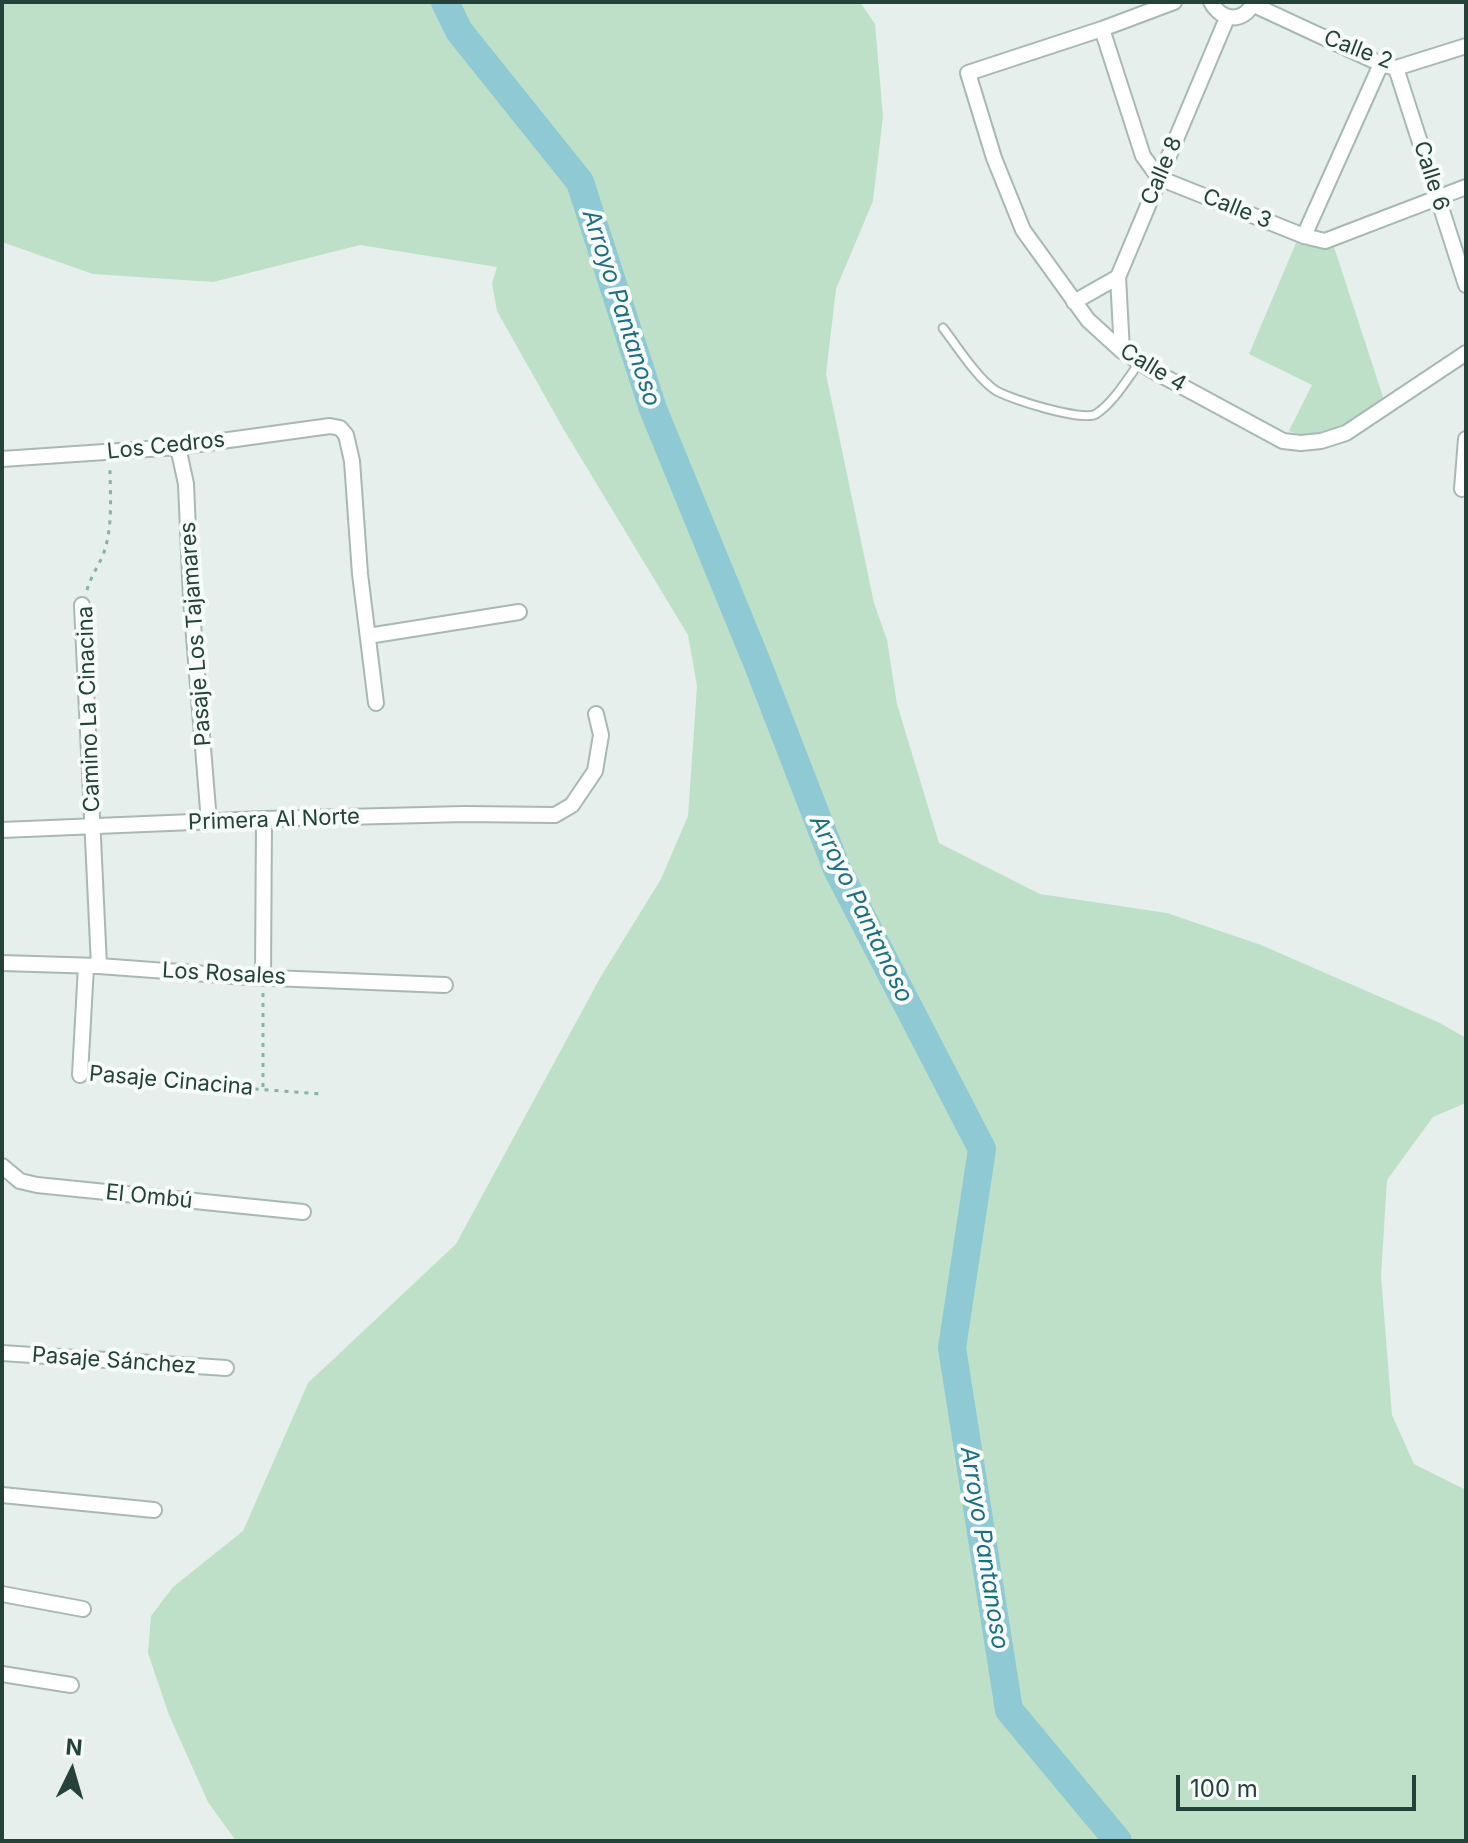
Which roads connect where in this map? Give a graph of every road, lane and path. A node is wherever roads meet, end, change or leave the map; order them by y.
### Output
1 (1174, 2) edge
2 (1211, 2) edge
3 (1254, 3) edge
4 (1227, 18) junction
5 (1102, 29) junction
6 (1466, 46) edge
7 (1389, 66) junction
8 (1159, 178) junction
9 (1466, 187) edge
10 (1438, 196) junction
11 (1304, 236) junction
12 (1118, 277) junction
13 (1466, 285) edge
14 (1074, 302) junction
15 (943, 328) dead end
16 (1122, 351) junction
17 (1466, 353) edge
18 (1140, 362) junction
19 (1466, 439) edge
20 (178, 447) junction
21 (110, 452) junction
22 (2, 459) edge
23 (1462, 489) dead end
24 (82, 605) joint
25 (519, 612) dead end
26 (368, 636) junction
27 (376, 703) dead end
28 (596, 714) dead end
29 (264, 819) junction
30 (209, 822) junction
31 (93, 826) junction
32 (2, 830) edge
33 (2, 963) edge
34 (93, 966) junction
35 (263, 977) junction
36 (445, 985) dead end
37 (80, 1075) joint
38 (263, 1089) junction
39 (321, 1094) dead end
40 (2, 1166) edge
41 (303, 1212) dead end
42 (2, 1353) edge
43 (226, 1368) dead end
44 (2, 1495) edge
45 (154, 1510) dead end
46 (2, 1594) edge
47 (83, 1609) dead end
48 (2, 1674) edge
49 (71, 1685) dead end

1 - 5 street
2 - 4 street
3 - 4 street
3 - 7 street, Calle 2
4 - 8 street, Calle 8
5 - 8 street
5 - 14 street, Calle 4
6 - 7 street, Calle 2
7 - 10 street, Calle 6
7 - 11 street
8 - 11 street, Calle 3
8 - 12 street, Calle 8
9 - 10 street, Calle 3
10 - 11 street, Calle 3
10 - 13 street, Calle 6
12 - 14 street
12 - 16 street
14 - 16 street, Calle 4
15 - 18 lane
16 - 18 street, Calle 4
17 - 18 street, Calle 4
19 - 23 street
20 - 21 street, Los Cedros
20 - 26 street, Los Cedros
20 - 30 street, Pasaje Los Tajamares
21 - 22 street, Los Cedros
21 - 24 path, Camino La Cinacina
24 - 31 street, Camino La Cinacina
25 - 26 street
26 - 27 street
28 - 29 street, Primera Al Norte
29 - 30 street, Primera Al Norte
29 - 35 street
30 - 31 street, Primera Al Norte
31 - 32 street, Primera Al Norte
31 - 34 street, Pasaje Cinacina
33 - 34 street, Los Rosales
34 - 35 street, Los Rosales
34 - 37 street, Pasaje Cinacina
35 - 36 street, Los Rosales
35 - 38 path
37 - 38 path, Pasaje Cinacina
38 - 39 path, Pasaje Cinacina
40 - 41 street, El Ombú
42 - 43 street, Pasaje Sánchez
44 - 45 street
46 - 47 street
48 - 49 street

